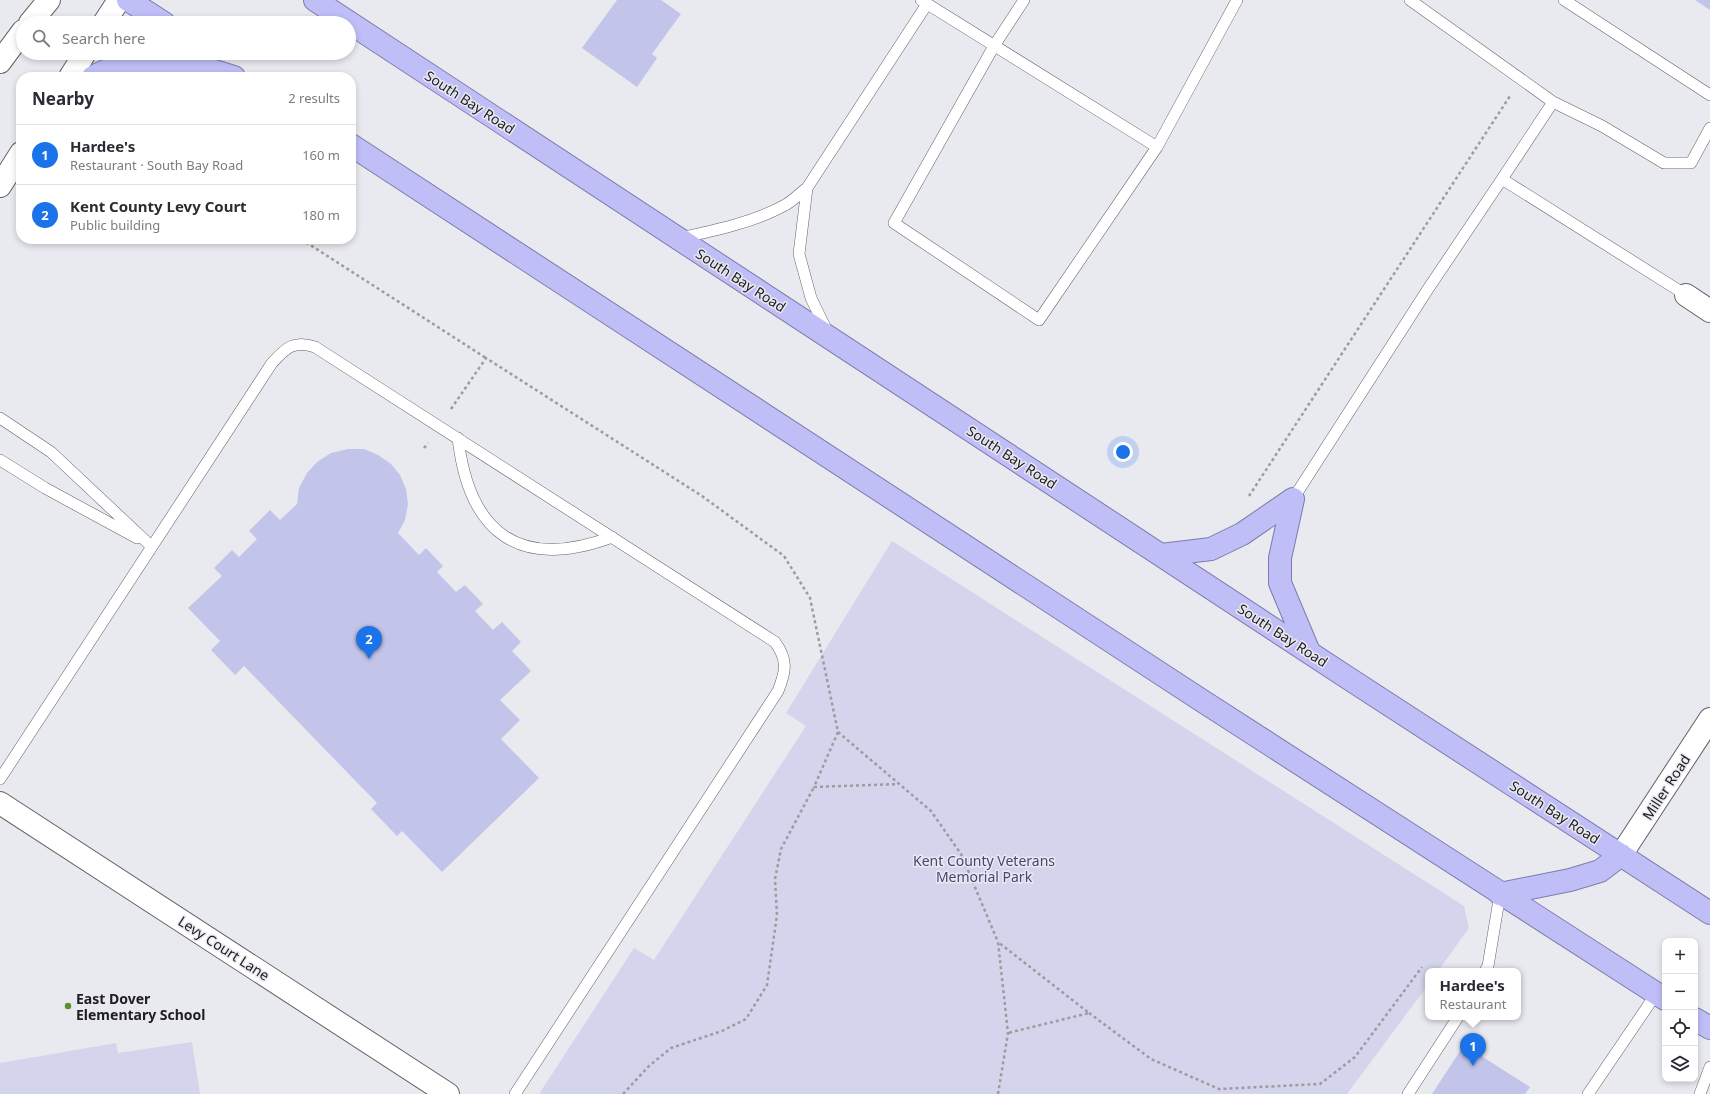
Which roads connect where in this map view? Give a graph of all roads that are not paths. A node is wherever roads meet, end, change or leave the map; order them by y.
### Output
1 (49, 0) edge
2 (119, 0) edge
3 (128, 0) edge
4 (315, 0) edge
5 (1024, 0) edge
6 (1237, 0) edge
7 (1410, 0) edge
8 (1564, 0) edge
9 (924, 2) edge
10 (36, 16) edge
11 (109, 16) edge
12 (153, 16) edge
13 (339, 16) edge
14 (356, 27) edge
15 (16, 40) edge
16 (994, 46) junction
17 (81, 60) edge
18 (220, 60) edge
19 (0, 62) edge
20 (73, 72) edge
21 (104, 72) edge
22 (219, 72) edge
23 (238, 72) edge
24 (1710, 95) edge
25 (1553, 102) junction
26 (1710, 128) edge
27 (1157, 147) junction
28 (356, 148) edge
29 (16, 162) edge
30 (1502, 179) junction
31 (0, 186) edge
32 (807, 188) junction
33 (678, 238) junction
34 (1686, 295) joint
35 (1710, 311) edge
36 (830, 338) junction
37 (0, 418) edge
38 (458, 438) junction
39 (0, 460) edge
40 (1293, 499) junction
41 (612, 537) junction
42 (151, 546) junction
43 (1161, 555) junction
44 (1309, 652) junction
45 (1710, 720) edge
46 (0, 779) edge
47 (0, 803) edge
48 (1621, 855) junction
49 (1500, 894) junction
50 (1710, 912) edge
51 (1487, 968) edge
52 (1661, 997) edge
53 (1456, 1020) edge
54 (1698, 1021) edge
55 (1710, 1028) edge
56 (1710, 1067) edge
57 (448, 1094) edge
58 (515, 1094) edge
59 (1408, 1094) edge
60 (1588, 1094) edge
61 (1700, 1094) edge

1 - 10 street
2 - 11 street
3 - 12 highway
4 - 13 highway, South Bay Road
5 - 16 lane
6 - 27 lane
7 - 25 lane
8 - 24 lane
9 - 16 lane
9 - 32 lane
14 - 33 highway, South Bay Road
15 - 19 street
16 - 27 lane
16 - 27 lane
17 - 20 street
18 - 23 highway
21 - 22 highway
25 - 26 lane
25 - 30 lane
28 - 49 highway
29 - 31 street
30 - 34 lane
30 - 40 lane
32 - 33 lane
32 - 36 lane
33 - 36 highway, South Bay Road
34 - 35 street
36 - 43 highway, South Bay Road
37 - 42 lane
38 - 41 lane
38 - 41 lane
38 - 42 lane
39 - 42 lane
40 - 43 highway
40 - 44 highway
41 - 58 lane
42 - 46 lane
43 - 44 highway, South Bay Road
44 - 48 highway, South Bay Road
45 - 48 street, Miller Road
47 - 57 street, Levy Court Lane
48 - 49 highway
48 - 50 highway, South Bay Road
49 - 51 lane
49 - 52 highway
52 - 60 lane
53 - 59 lane
54 - 55 highway
56 - 61 lane

